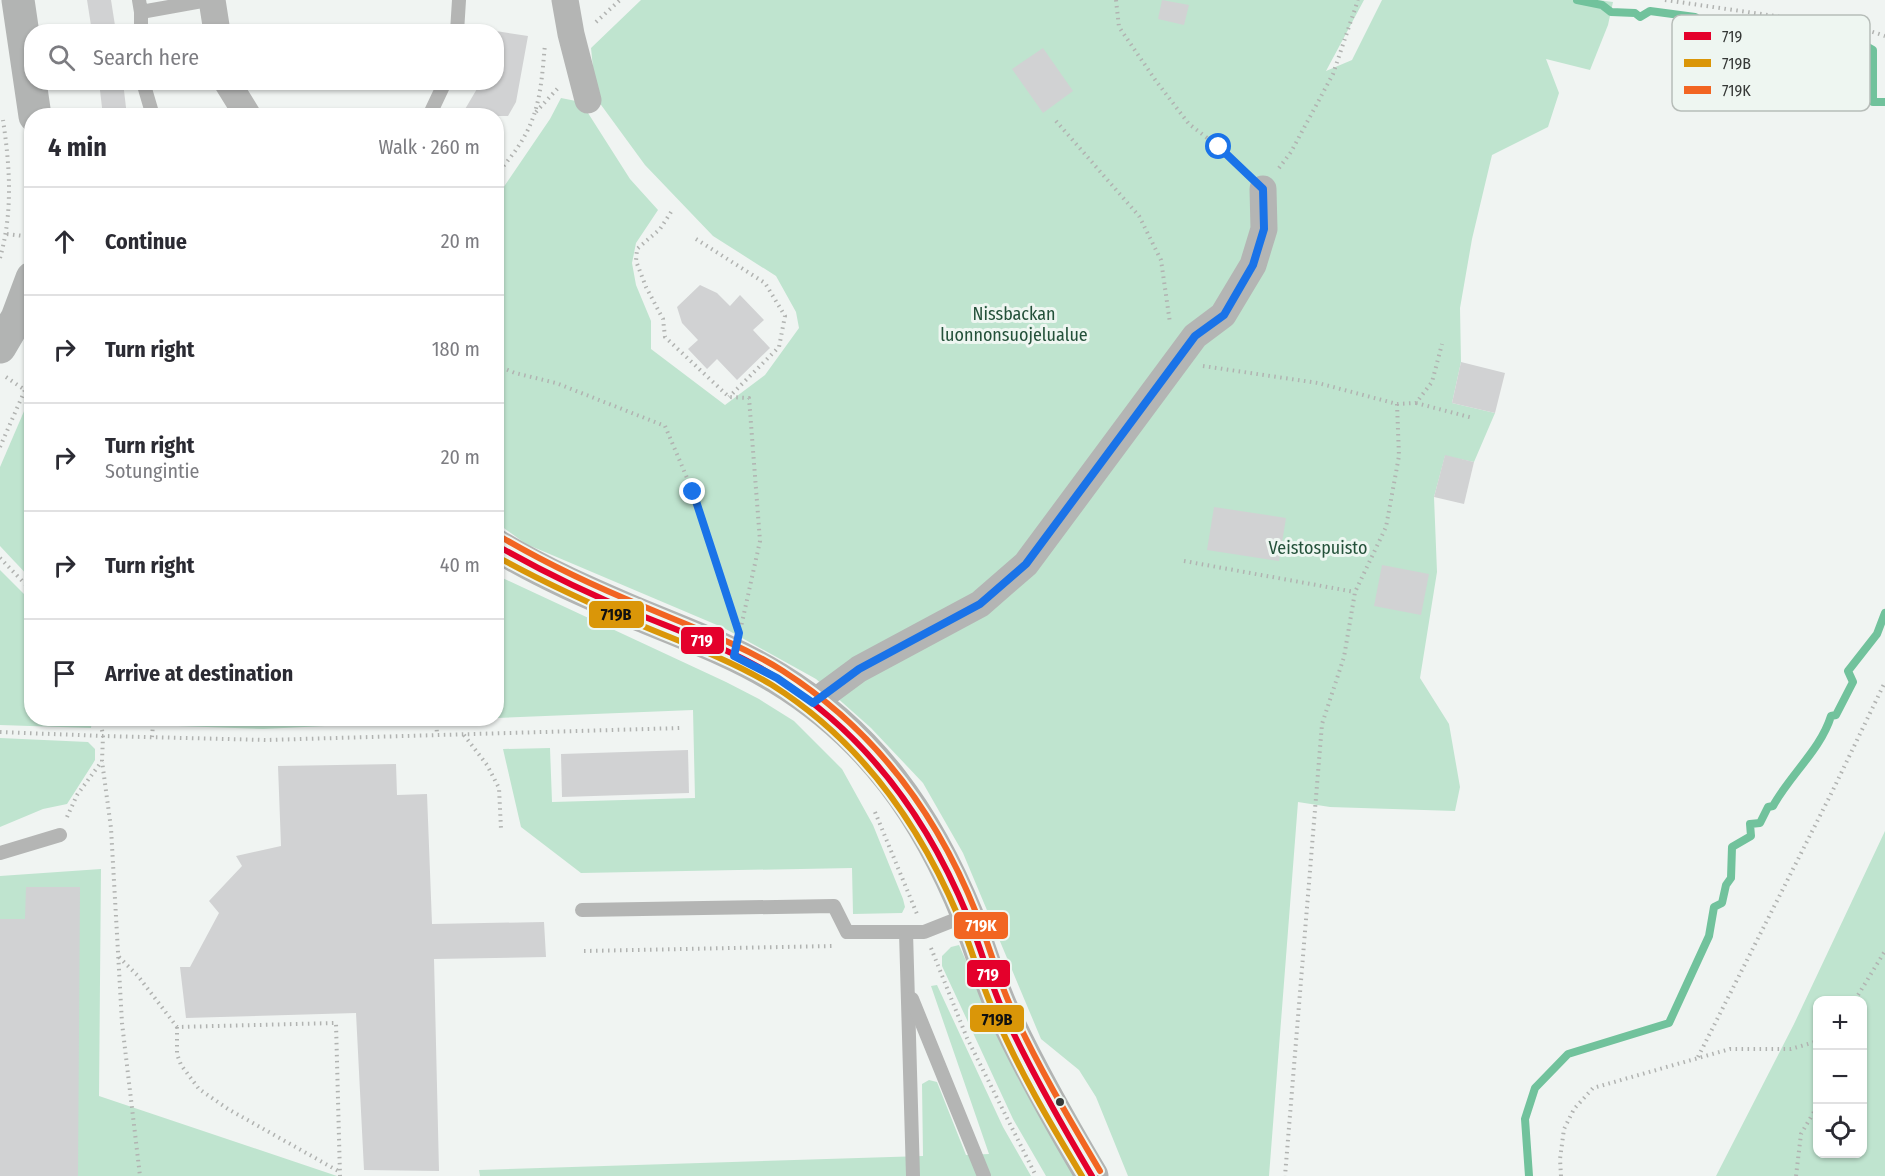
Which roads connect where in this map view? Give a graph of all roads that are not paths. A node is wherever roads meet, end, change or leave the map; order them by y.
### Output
1 (18, 0) edge
2 (459, 0) edge
3 (565, 0) edge
4 (212, 1) edge
5 (140, 6) edge
6 (141, 24) edge
7 (216, 24) edge
8 (458, 24) edge
9 (24, 39) edge
10 (32, 90) edge
11 (145, 90) edge
12 (232, 90) edge
13 (441, 90) edge
14 (588, 100) dead end
15 (35, 108) edge
16 (151, 108) edge
17 (243, 108) edge
18 (433, 108) edge
19 (1263, 189) road end
20 (24, 320) edge
21 (0, 346) edge
22 (504, 549) edge
23 (813, 703) junction
24 (60, 835) road end
25 (0, 853) edge
26 (582, 910) dead end
27 (967, 915) junction
28 (906, 939) junction
29 (908, 989) junction
30 (913, 1176) edge
31 (984, 1176) edge
32 (1092, 1176) edge

1 - 9 street
2 - 8 lane
3 - 14 street
4 - 5 lane
4 - 7 street
5 - 6 lane
10 - 15 street
11 - 16 lane
12 - 17 street
13 - 18 lane
19 - 23 street
20 - 21 street
22 - 23 street
23 - 27 street
24 - 25 lane
26 - 28 lane
27 - 28 lane
27 - 32 street
28 - 29 lane
29 - 30 lane
29 - 31 lane

